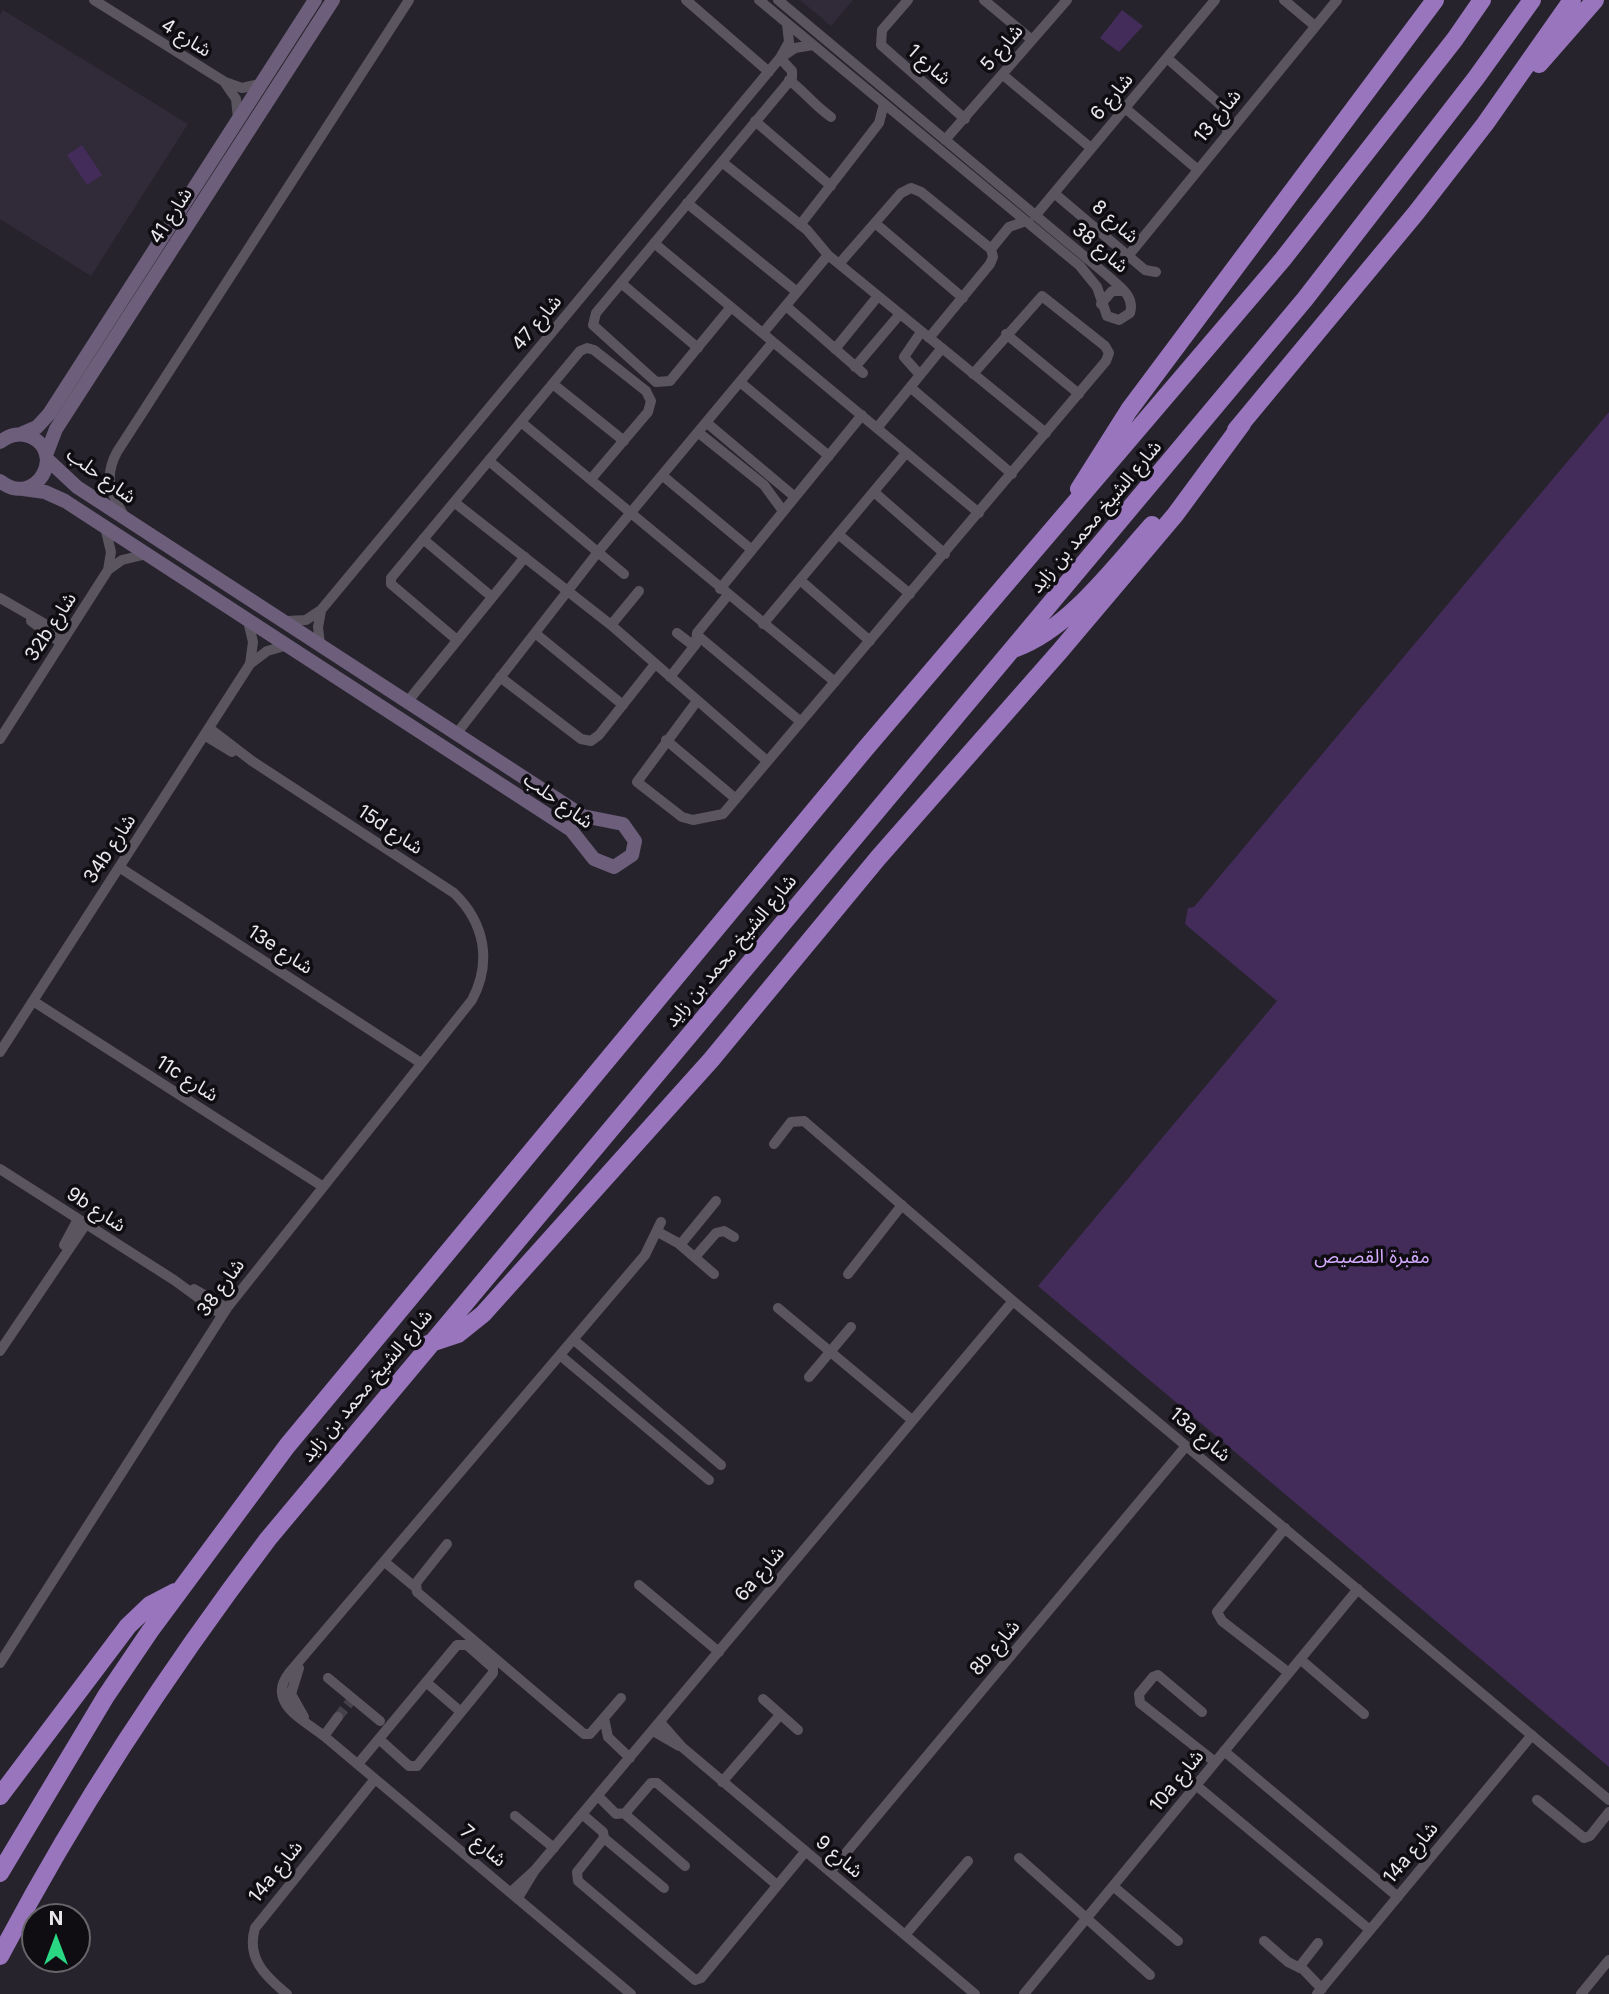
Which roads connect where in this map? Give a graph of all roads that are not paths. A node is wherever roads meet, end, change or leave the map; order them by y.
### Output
1 (94, 0) edge
2 (315, 0) edge
3 (333, 0) edge
4 (410, 0) edge
5 (686, 0) edge
6 (759, 0) edge
7 (778, 0) edge
8 (908, 0) edge
9 (984, 0) edge
10 (1066, 0) edge
11 (1215, 0) edge
12 (1284, 0) edge
13 (1337, 0) edge
14 (1435, 0) edge
15 (1482, 0) edge
16 (1532, 0) edge
17 (1572, 0) edge
18 (1595, 0) edge
19 (787, 24) junction
20 (1315, 26) junction
21 (1032, 40) junction
22 (813, 45) junction
23 (780, 58) junction
24 (1167, 58) junction
25 (769, 72) junction
26 (1003, 75) junction
27 (789, 80) junction
28 (225, 82) junction
29 (260, 85) junction
30 (1218, 102) junction
31 (884, 104) junction
32 (1247, 107) junction
33 (1125, 108) junction
34 (898, 116) junction
35 (831, 117) dead end
36 (238, 119) junction
37 (965, 119) junction
38 (755, 121) junction
39 (879, 123) junction
40 (1485, 124) junction
41 (1227, 131) junction
42 (947, 142) junction
43 (1091, 148) junction
44 (722, 162) junction
45 (1198, 169) junction
46 (831, 186) junction
47 (1054, 193) junction
48 (687, 203) junction
49 (1012, 209) junction
50 (1031, 218) junction
51 (875, 223) junction
52 (800, 225) junction
53 (1009, 227) junction
54 (654, 243) junction
55 (991, 249) junction
56 (828, 256) junction
57 (1128, 256) junction
58 (839, 264) junction
59 (1156, 272) dead end
60 (621, 283) junction
61 (1124, 291) junction
62 (797, 292) junction
63 (878, 296) junction
64 (963, 298) junction
65 (1101, 304) junction
66 (786, 306) junction
67 (731, 307) junction
68 (900, 314) junction
69 (763, 333) junction
70 (1006, 334) junction
71 (925, 335) junction
72 (773, 342) junction
73 (698, 348) junction
74 (942, 348) junction
75 (835, 349) junction
76 (973, 374) junction
77 (920, 375) junction
78 (740, 382) junction
79 (553, 384) junction
80 (910, 387) junction
81 (1079, 394) junction
82 (862, 415) junction
83 (521, 422) junction
84 (707, 423) junction
85 (1242, 424) junction
86 (877, 428) junction
87 (699, 433) junction
88 (1046, 433) junction
89 (11, 434) edge
90 (624, 441) junction
91 (0, 442) edge
92 (906, 453) junction
93 (829, 456) junction
94 (47, 457) junction
95 (489, 461) junction
96 (1012, 474) junction
97 (663, 476) junction
98 (591, 479) junction
99 (0, 481) edge
100 (23, 489) junction
101 (874, 492) junction
102 (795, 497) junction
103 (454, 502) junction
104 (783, 512) junction
105 (979, 513) junction
106 (632, 514) junction
107 (1064, 517) junction
108 (125, 518) junction
109 (104, 526) junction
110 (838, 534) junction
111 (424, 539) junction
112 (752, 550) junction
113 (598, 552) junction
114 (147, 554) junction
115 (945, 554) junction
116 (525, 557) junction
117 (108, 570) junction
118 (624, 574) dead end
119 (800, 580) junction
120 (568, 591) junction
121 (639, 592) dead end
122 (724, 592) junction
123 (910, 594) junction
124 (492, 597) junction
125 (0, 598) edge
126 (321, 610) junction
127 (248, 620) junction
128 (287, 621) junction
129 (763, 624) junction
130 (611, 625) junction
131 (535, 633) junction
132 (677, 633) dead end
133 (697, 635) junction
134 (64, 640) junction
135 (457, 640) junction
136 (870, 641) junction
137 (320, 644) junction
138 (288, 645) junction
139 (694, 646) junction
140 (1013, 649) junction
141 (250, 664) junction
142 (655, 664) junction
143 (500, 677) junction
144 (670, 677) junction
145 (835, 682) junction
146 (408, 701) junction
147 (697, 701) junction
148 (623, 705) junction
149 (801, 722) junction
150 (207, 731) junction
151 (457, 733) junction
152 (0, 739) edge
153 (666, 740) junction
154 (767, 761) junction
155 (736, 799) junction
156 (119, 867) junction
157 (484, 950) joint
158 (33, 1001) junction
159 (0, 1052) edge
160 (421, 1063) junction
161 (774, 1144) dead end
162 (0, 1169) edge
163 (322, 1186) junction
164 (716, 1201) dead end
165 (902, 1205) junction
166 (82, 1221) junction
167 (698, 1222) junction
168 (713, 1235) junction
169 (734, 1237) dead end
170 (680, 1244) junction
171 (695, 1257) junction
172 (714, 1274) dead end
173 (848, 1274) dead end
174 (1013, 1301) junction
175 (778, 1308) dead end
176 (224, 1311) junction
177 (851, 1327) dead end
178 (574, 1340) junction
179 (428, 1344) junction
180 (0, 1351) edge
181 (830, 1352) junction
182 (561, 1356) junction
183 (810, 1377) dead end
184 (912, 1420) junction
185 (1186, 1446) junction
186 (721, 1465) dead end
187 (709, 1480) dead end
188 (1285, 1528) junction
189 (447, 1544) dead end
190 (386, 1563) junction
191 (639, 1585) dead end
192 (415, 1587) junction
193 (1358, 1590) junction
194 (178, 1591) junction
195 (719, 1652) junction
196 (1300, 1659) junction
197 (0, 1663) edge
198 (1289, 1673) junction
199 (328, 1678) dead end
200 (426, 1682) junction
201 (621, 1698) dead end
202 (763, 1699) dead end
203 (461, 1712) junction
204 (1202, 1712) dead end
205 (1364, 1714) dead end
206 (780, 1715) junction
207 (338, 1717) tunnel mouth
208 (604, 1718) junction
209 (380, 1721) dead end
210 (656, 1726) junction
211 (798, 1730) dead end
212 (324, 1735) junction
213 (1532, 1735) junction
214 (379, 1739) junction
215 (1224, 1752) junction
216 (630, 1758) junction
217 (1215, 1762) junction
218 (358, 1764) junction
219 (375, 1779) junction
220 (722, 1782) junction
221 (1197, 1786) junction
222 (0, 1796) edge
223 (598, 1796) junction
224 (1537, 1800) dead end
225 (1609, 1800) edge
226 (1609, 1812) edge
227 (626, 1813) junction
228 (582, 1814) junction
229 (514, 1816) dead end
230 (604, 1838) junction
231 (554, 1848) junction
232 (805, 1852) junction
233 (1019, 1858) dead end
234 (968, 1861) dead end
235 (685, 1866) dead end
236 (830, 1871) junction
237 (0, 1873) edge
238 (777, 1885) junction
239 (1113, 1886) junction
240 (664, 1888) dead end
241 (515, 1895) junction
242 (1398, 1897) junction
243 (1085, 1919) junction
244 (1370, 1930) junction
245 (905, 1936) junction
246 (1178, 1941) dead end
247 (1264, 1941) dead end
248 (1318, 1943) dead end
249 (0, 1956) edge
250 (1609, 1960) edge
251 (1300, 1968) junction
252 (1150, 1975) dead end
253 (1320, 1991) edge
254 (286, 1994) edge
255 (631, 1994) edge
256 (975, 1994) edge
257 (1024, 1994) edge
258 (1580, 1994) edge

1 - 28 street, شارع 4
2 - 29 street, شارع 41
3 - 94 street, شارع 41
4 - 108 street
5 - 25 street
6 - 19 street, شارع 38
7 - 42 street, شارع 38
8 - 37 street, شارع 1
9 - 21 street
10 - 21 street, شارع 5
11 - 24 street, شارع 6
12 - 20 street
13 - 20 street, شارع 13
14 - 107 highway
15 - 107 highway, شارع الشيخ محمد بن زايد
16 - 140 highway, شارع الشيخ محمد بن زايد
17 - 40 highway
18 - 40 highway
19 - 22 street, شارع 38
19 - 23 street, شارع 47
20 - 32 street, شارع 13
21 - 26 street, شارع 5
22 - 23 street, شارع 47
22 - 31 street, شارع 38
23 - 25 street, شارع 47
23 - 27 street
24 - 30 street
24 - 33 street, شارع 6
25 - 126 street, شارع 47
26 - 37 street, شارع 5
26 - 43 street
27 - 35 street
27 - 38 street
28 - 29 street, شارع 4
28 - 36 street
29 - 36 street, شارع 41
30 - 32 street
30 - 41 street
31 - 34 street, شارع 38
31 - 39 street
32 - 41 street, شارع 13
33 - 43 street, شارع 6
33 - 45 street
34 - 39 street
34 - 49 street, شارع 38
36 - 89 street, شارع 41
37 - 42 street, شارع 5
38 - 44 street
38 - 46 street
39 - 46 street
40 - 85 highway
41 - 45 street, شارع 13
42 - 50 street, شارع 38
43 - 47 street, شارع 6
44 - 48 street
44 - 52 street
45 - 57 street, شارع 13
46 - 52 street
47 - 50 street, شارع 6
47 - 57 street, شارع 8
48 - 54 street
48 - 62 street
49 - 50 street, شارع 38
49 - 53 street
50 - 53 street
50 - 61 street, شارع 38
50 - 65 street, شارع 38
51 - 55 street
51 - 58 street
51 - 64 street
52 - 56 street
53 - 55 street
54 - 60 street
54 - 67 street
55 - 64 street
56 - 58 street
56 - 62 street
57 - 59 street, شارع 8
58 - 63 street
60 - 73 street
60 - 73 street
61 - 65 street
61 - 65 street, شارع 38
62 - 66 street
63 - 68 street
63 - 75 street
64 - 71 street
66 - 69 street
66 - 75 street
67 - 69 street
67 - 73 street
68 - 71 street
68 - 75 street
69 - 72 street
70 - 76 street
70 - 81 street
70 - 81 street
71 - 74 street
71 - 77 street
72 - 78 street
72 - 82 street
74 - 76 street
74 - 77 street
76 - 88 street
77 - 80 street
78 - 84 street
78 - 93 street
79 - 83 street
79 - 90 street
79 - 90 street
80 - 86 street
80 - 96 street
81 - 88 street
82 - 86 street
82 - 93 street
83 - 95 street
83 - 98 street
84 - 87 street
84 - 102 street
85 - 140 highway
85 - 179 highway
86 - 92 street
87 - 97 street
87 - 104 street
88 - 96 street
89 - 91 street, شارع 41
89 - 94 street, شارع حلب
90 - 98 street
92 - 101 street
92 - 105 street
93 - 102 street
94 - 100 street, شارع 41
94 - 108 street, شارع حلب
95 - 103 street
95 - 113 street
96 - 105 street
97 - 106 street
97 - 112 street
98 - 106 street
99 - 100 street, شارع حلب
100 - 109 street, شارع حلب
101 - 110 street
101 - 115 street
102 - 104 street
103 - 111 street
103 - 116 street
104 - 112 street
105 - 115 street
106 - 113 street
106 - 122 street
107 - 194 highway, شارع الشيخ محمد بن زايد
108 - 128 street, شارع حلب
109 - 114 street, شارع حلب
109 - 117 street
110 - 119 street
110 - 123 street
111 - 124 street
111 - 135 street
112 - 122 street
113 - 118 street
113 - 120 street
114 - 117 street
114 - 127 street, شارع حلب
115 - 123 street
116 - 120 street
116 - 124 street
117 - 134 street, 32b شارع
119 - 129 street
119 - 136 street
120 - 130 street
120 - 131 street
121 - 130 street
122 - 129 street
122 - 133 street
123 - 136 street
124 - 135 street
125 - 134 street
126 - 128 street
126 - 137 street
127 - 138 street, شارع حلب
127 - 141 street
128 - 137 street, شارع حلب
129 - 145 street
130 - 142 street
131 - 143 street
131 - 148 street
132 - 139 street
133 - 139 street
133 - 149 street
134 - 152 street, 32b شارع
135 - 146 street
136 - 145 street
137 - 146 street, شارع حلب
138 - 141 street, 34b شارع
138 - 151 street, شارع حلب
139 - 144 street
140 - 179 highway, شارع الشيخ محمد بن زايد
141 - 150 street, 34b شارع
142 - 144 street
142 - 148 street
143 - 148 street
143 - 151 street
144 - 147 street
145 - 149 street
146 - 151 street, شارع حلب
147 - 153 street
147 - 154 street
149 - 154 street
150 - 156 street, 34b شارع
150 - 157 street, 15d شارع
153 - 155 street
153 - 155 street
154 - 155 street
156 - 158 street, 34b شارع
156 - 160 street, 13e شارع
157 - 160 street, شارع 38
158 - 159 street, 34b شارع
158 - 163 street, 11c شارع
160 - 163 street, شارع 38
161 - 165 street, 13a شارع
162 - 166 street, 9b شارع
163 - 176 street, شارع 38
164 - 167 street
165 - 173 street
165 - 174 street, 13a شارع
166 - 176 street, 9b شارع
166 - 180 street
167 - 168 street
167 - 170 street
168 - 169 street
168 - 171 street
170 - 171 street
170 - 178 street
171 - 172 street
174 - 184 street, 6a شارع
174 - 185 street, 13a شارع
175 - 181 street
176 - 197 street, شارع 38
177 - 181 street
178 - 182 street
178 - 186 street
179 - 249 highway, شارع الشيخ محمد بن زايد
181 - 183 street
181 - 184 street
182 - 187 street
182 - 190 street
184 - 195 street, 6a شارع
185 - 188 street, 13a شارع
185 - 236 street, 8b شارع
188 - 193 street, 13a شارع
188 - 198 street
189 - 192 street
190 - 192 street
190 - 212 street, شارع 7
191 - 195 street
192 - 208 street
193 - 196 street, 10a شارع
193 - 213 street, 13a شارع
194 - 222 highway
194 - 237 highway, شارع الشيخ محمد بن زايد
195 - 210 street, 6a شارع
196 - 198 street, 10a شارع
196 - 205 street
198 - 215 street, 10a شارع
199 - 209 street
200 - 203 street
200 - 203 street
200 - 214 street
201 - 208 street
202 - 206 street
203 - 214 street
204 - 217 street
206 - 211 street
206 - 220 street
207 - 212 street
208 - 216 street
210 - 216 street, 6a شارع
210 - 220 street, شارع 9
212 - 218 street, شارع 7
213 - 225 street, 13a شارع
213 - 242 street, 14a شارع
214 - 218 street
215 - 217 street, 10a شارع
215 - 242 street
216 - 223 street, 6a شارع
217 - 221 street, 10a شارع
218 - 219 street, شارع 7
219 - 241 street, شارع 7
219 - 254 street, 14a شارع
220 - 232 street, شارع 9
221 - 239 street, 10a شارع
221 - 244 street
223 - 227 street
223 - 228 street, 6a شارع
224 - 226 street
227 - 235 street
227 - 238 street
228 - 230 street
228 - 231 street, 6a شارع
229 - 231 street
230 - 238 street
230 - 240 street
231 - 241 street, 6a شارع
232 - 236 street, شارع 9
232 - 238 street
233 - 243 street
234 - 245 street
236 - 245 street, شارع 9
239 - 243 street, 10a شارع
239 - 246 street
241 - 255 street, شارع 7
242 - 244 street, 14a شارع
243 - 252 street
243 - 257 street, 10a شارع
244 - 253 street, 14a شارع
245 - 256 street, شارع 9
247 - 251 street
248 - 251 street
250 - 258 street
251 - 253 street

